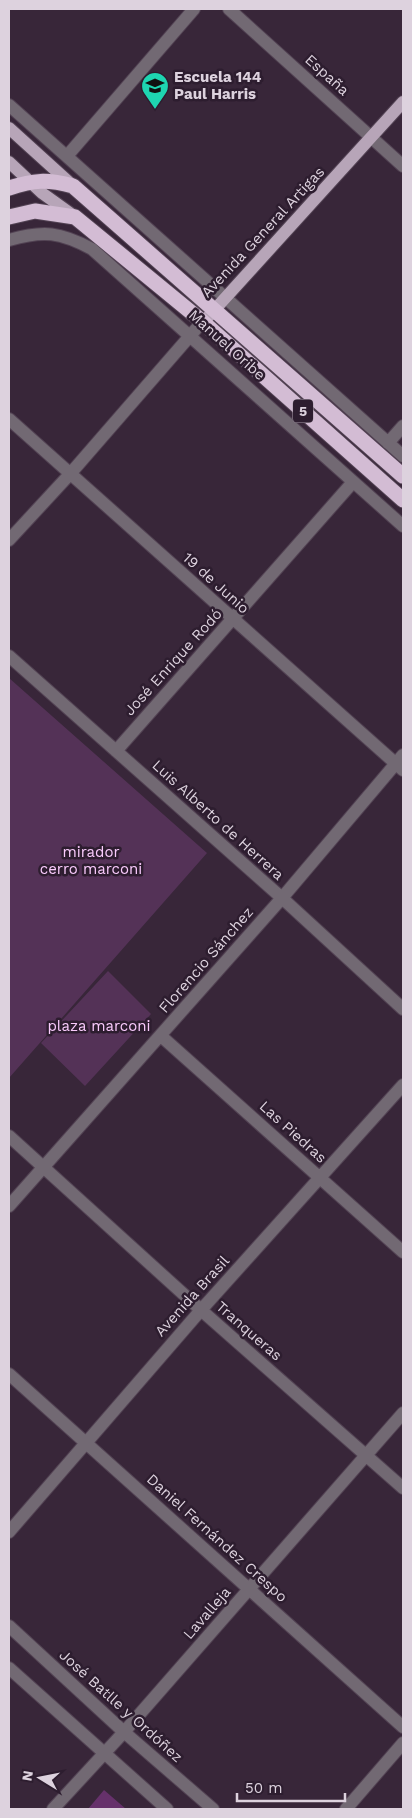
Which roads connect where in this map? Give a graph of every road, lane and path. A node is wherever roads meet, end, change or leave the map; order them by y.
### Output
1 (194, 9) edge
2 (229, 9) edge
3 (403, 102) edge
4 (9, 105) edge
5 (9, 128) edge
6 (372, 138) junction
7 (67, 156) junction
8 (9, 162) edge
9 (403, 166) edge
10 (28, 181) junction
11 (73, 186) junction
12 (9, 188) edge
13 (9, 217) edge
14 (75, 217) junction
15 (9, 240) edge
16 (224, 298) junction
17 (214, 310) junction
18 (203, 322) junction
19 (191, 335) junction
20 (9, 419) edge
21 (403, 426) edge
22 (388, 443) junction
23 (403, 456) edge
24 (70, 474) junction
25 (403, 476) edge
26 (353, 482) junction
27 (403, 500) edge
28 (403, 526) edge
29 (9, 540) edge
30 (232, 620) junction
31 (9, 656) edge
32 (116, 751) junction
33 (401, 763) edge
34 (282, 898) junction
35 (403, 1009) edge
36 (160, 1036) junction
37 (403, 1085) edge
38 (9, 1136) edge
39 (43, 1167) junction
40 (320, 1178) junction
41 (9, 1206) edge
42 (403, 1252) edge
43 (201, 1310) junction
44 (9, 1374) edge
45 (403, 1413) edge
46 (86, 1443) junction
47 (366, 1455) junction
48 (403, 1488) edge
49 (9, 1532) edge
50 (250, 1589) junction
51 (9, 1626) edge
52 (9, 1668) edge
53 (403, 1727) edge
54 (124, 1732) junction
55 (403, 1743) edge
56 (104, 1754) junction
57 (53, 1809) edge
58 (167, 1809) edge
59 (213, 1809) edge
60 (346, 1809) edge

1 - 7 street
2 - 6 street, España
3 - 6 main road, Avenida General Artigas
4 - 7 street
5 - 11 main road, 5
6 - 9 street, España
6 - 16 main road, Avenida General Artigas
7 - 16 street
8 - 10 main road, 5
10 - 11 highway
10 - 12 highway
10 - 14 main road, 5
11 - 17 highway, Manuel Oribe / 5
13 - 14 highway
14 - 18 highway, Manuel Oribe / 5
15 - 19 street, Manuel Oribe
16 - 17 main road, Avenida General Artigas
16 - 22 street
17 - 18 main road, Avenida General Artigas
17 - 25 highway, Manuel Oribe / 5
18 - 19 street, Avenida General Artigas
18 - 27 highway, Manuel Oribe / 5
19 - 24 street, Avenida General Artigas
19 - 26 street, Manuel Oribe
20 - 24 street, 19 de Junio
21 - 22 street
22 - 23 street
24 - 29 street, Avenida General Artigas
24 - 30 street, 19 de Junio
26 - 28 street, Manuel Oribe
26 - 30 street, José Enrique Rodó
30 - 32 street, José Enrique Rodó
30 - 33 street, 19 de Junio
31 - 32 street, Luis Alberto de Herrera
32 - 34 street, Luis Alberto de Herrera
33 - 34 street, Florencio Sánchez
34 - 35 street, Luis Alberto de Herrera
34 - 36 street, Florencio Sánchez
36 - 39 street, Florencio Sánchez
36 - 40 street, Las Piedras
37 - 40 street, Avenida Brasil
38 - 39 street, Tranqueras
39 - 41 street, Florencio Sánchez
39 - 43 street, Tranqueras
40 - 42 street, Las Piedras
40 - 43 street, Avenida Brasil
43 - 46 street, Avenida Brasil
43 - 47 street, Tranqueras
44 - 46 street, Daniel Fernández Crespo
45 - 47 street, Lavalleja
46 - 49 street, Avenida Brasil
46 - 50 street, Daniel Fernández Crespo
47 - 48 street, Tranqueras
47 - 50 street, Lavalleja
50 - 53 street, Daniel Fernández Crespo
50 - 54 street, Lavalleja
51 - 54 street, José Batlle y Ordóñez
52 - 56 street
54 - 56 street, Lavalleja
54 - 59 street, José Batlle y Ordóñez
55 - 60 street
56 - 57 street, Lavalleja
56 - 58 street

